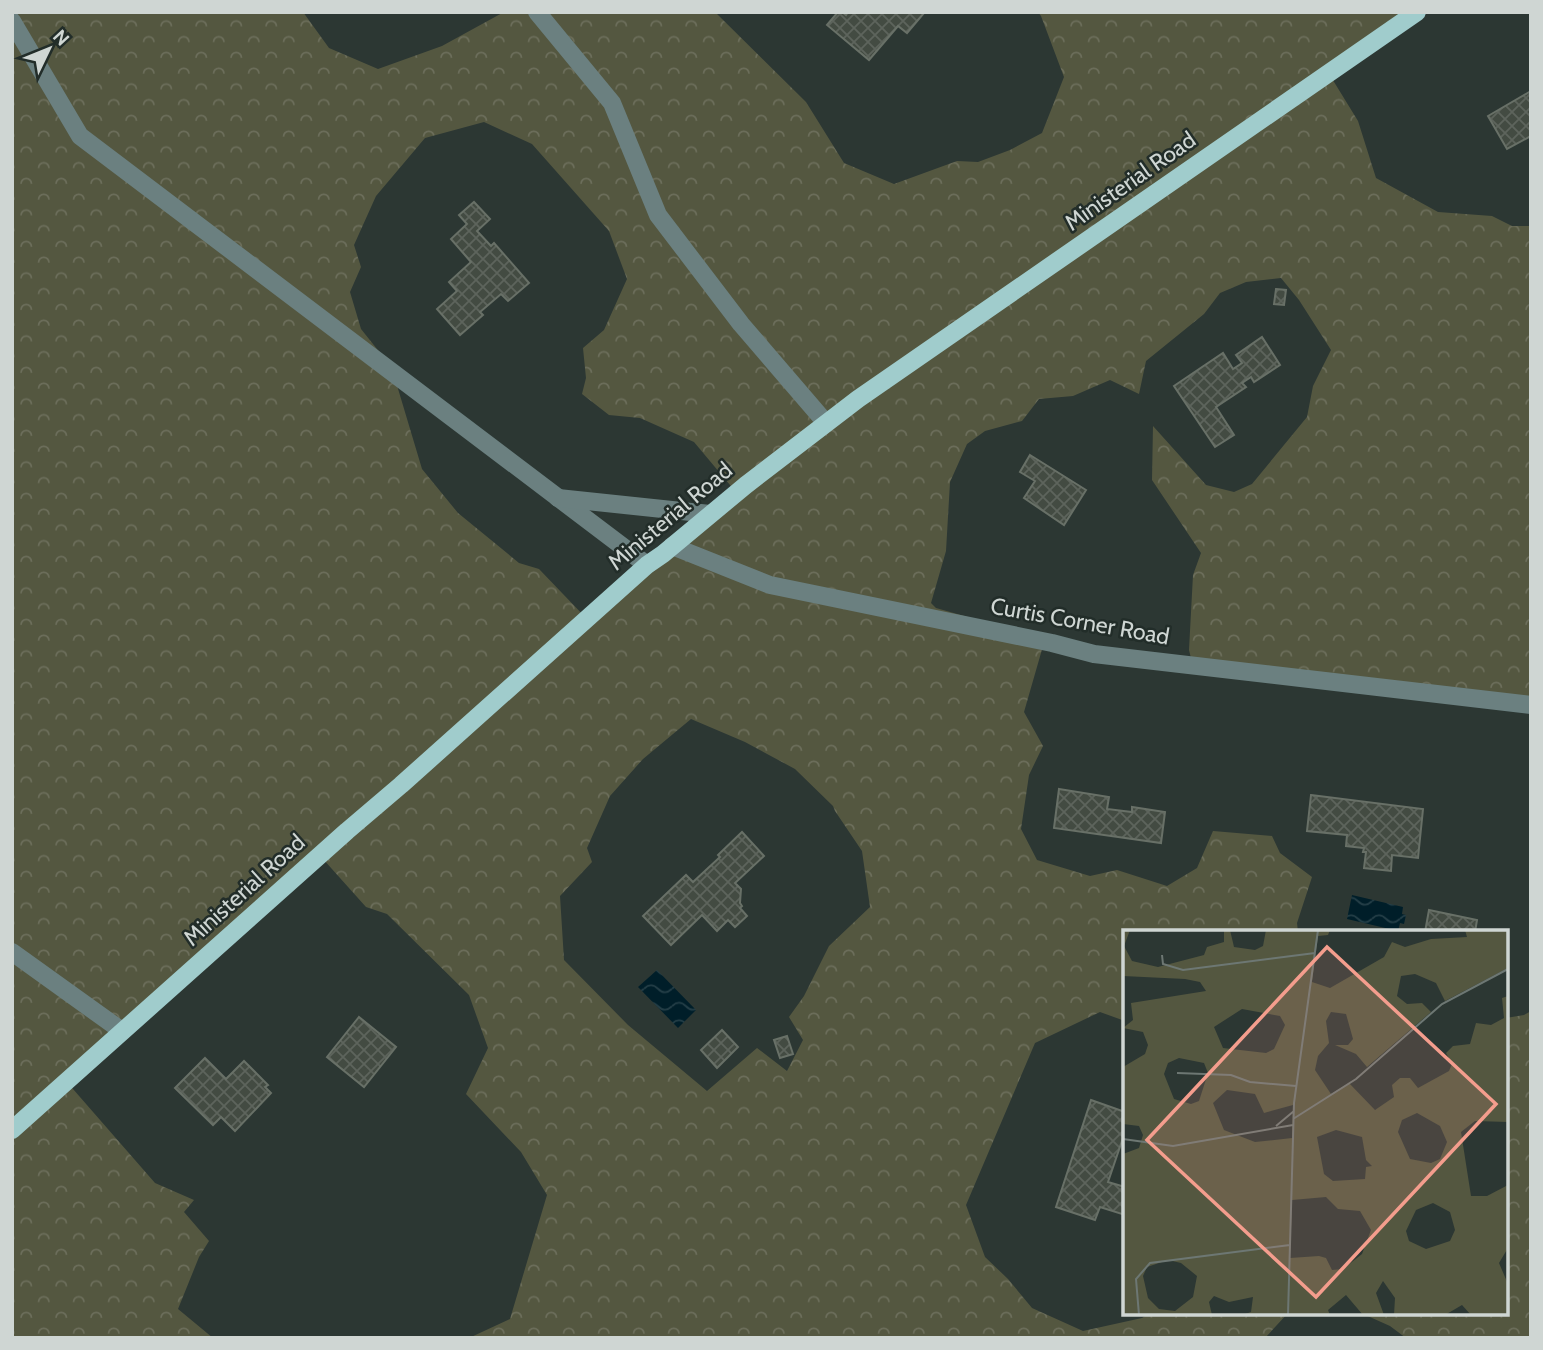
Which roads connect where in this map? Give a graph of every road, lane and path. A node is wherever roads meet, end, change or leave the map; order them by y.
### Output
1 (537, 12) edge
2 (1417, 12) edge
3 (12, 21) edge
4 (825, 423) junction
5 (558, 498) junction
6 (710, 514) junction
7 (672, 546) junction
8 (647, 565) junction
9 (1531, 705) edge
10 (12, 952) edge
11 (122, 1031) junction
12 (12, 1130) edge

1 - 4 street
2 - 4 main road, Ministerial Road
3 - 5 street
4 - 6 main road, Ministerial Road
5 - 6 street
5 - 8 street
6 - 7 main road, Ministerial Road
7 - 8 main road, Ministerial Road
7 - 9 street, Curtis Corner Road
8 - 11 main road, Ministerial Road
10 - 11 street
11 - 12 main road, Ministerial Road

